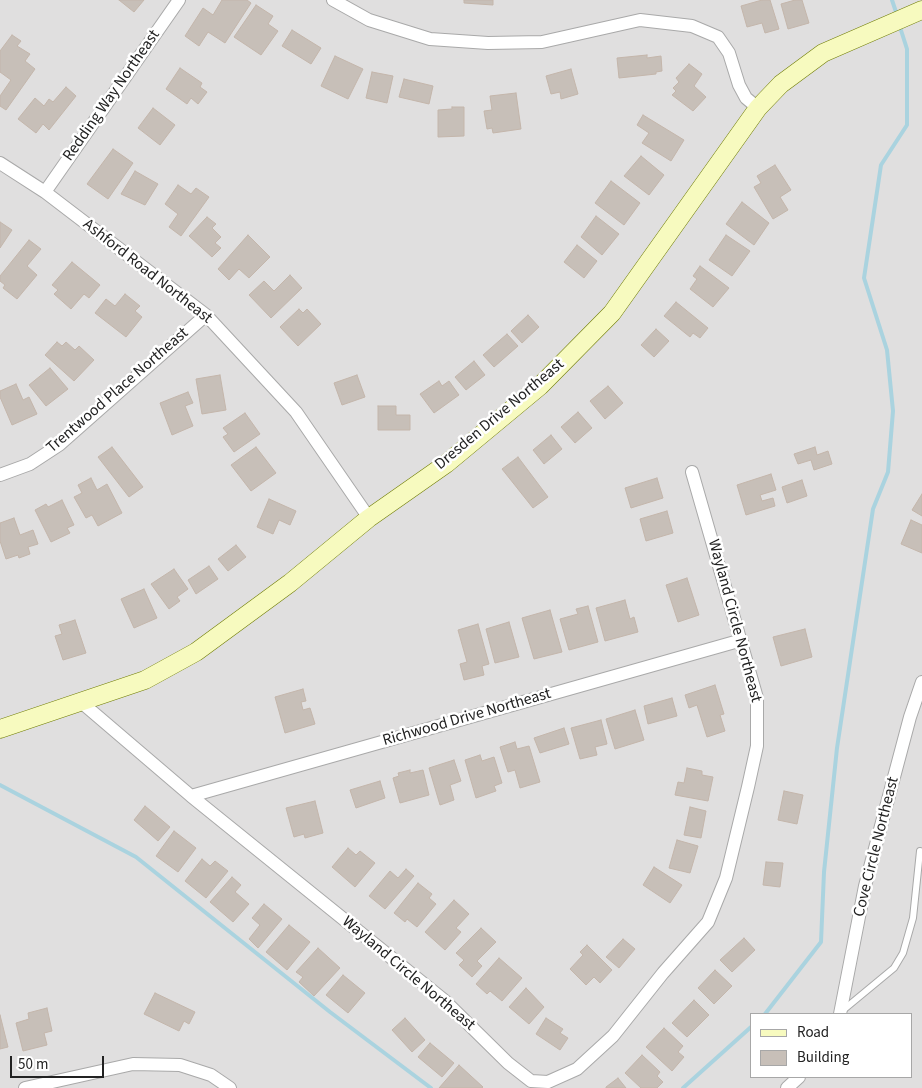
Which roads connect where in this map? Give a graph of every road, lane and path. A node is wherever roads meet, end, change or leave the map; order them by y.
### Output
1 (179, 0) edge
2 (332, 0) edge
3 (922, 10) edge
4 (758, 108) junction
5 (1, 164) edge
6 (44, 192) junction
7 (206, 315) junction
8 (692, 472) dead end
9 (0, 475) edge
10 (369, 518) junction
11 (742, 640) junction
12 (922, 682) edge
13 (80, 702) junction
14 (0, 729) edge
15 (191, 796) junction
16 (920, 851) dead end
17 (841, 1013) edge
18 (798, 1078) edge
19 (25, 1088) edge
20 (230, 1088) edge
21 (787, 1088) edge

1 - 6 street, Redding Way Northeast
2 - 4 street
3 - 4 street, Dresden Drive Northeast
4 - 10 street, Dresden Drive Northeast
5 - 6 street, Ashford Road Northeast
6 - 7 street, Ashford Road Northeast
7 - 9 street, Trentwood Place Northeast
7 - 10 street, Ashford Road Northeast
8 - 11 street, Wayland Circle Northeast
10 - 13 street, Dresden Drive Northeast
11 - 15 street, Richwood Drive Northeast
11 - 15 street, Wayland Circle Northeast
12 - 17 street, Cove Circle Northeast
13 - 14 street, Dresden Drive Northeast
13 - 15 street, Wayland Circle Northeast
16 - 17 lane
18 - 21 street
19 - 20 street

